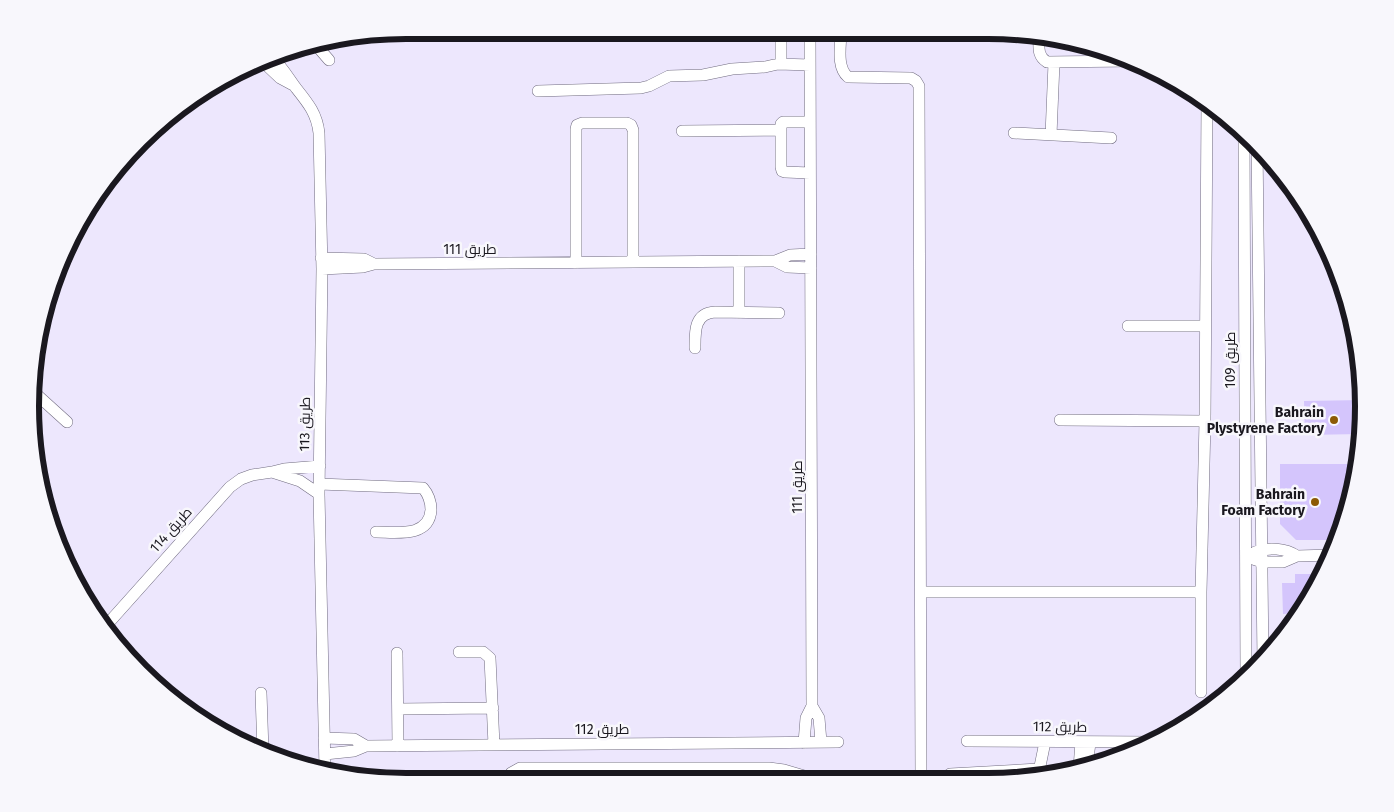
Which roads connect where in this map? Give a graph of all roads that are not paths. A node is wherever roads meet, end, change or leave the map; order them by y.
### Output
1 (781, 39) edge
2 (810, 39) edge
3 (841, 39) edge
4 (1039, 42) edge
5 (320, 49) edge
6 (329, 60) dead end
7 (1111, 60) edge
8 (1054, 63) junction
9 (781, 64) junction
10 (271, 65) edge
11 (810, 65) junction
12 (538, 90) dead end
13 (1207, 111) edge
14 (810, 122) junction
15 (781, 130) junction
16 (682, 131) dead end
17 (1014, 133) dead end
18 (1051, 135) junction
19 (1111, 138) dead end
20 (1244, 143) edge
21 (1257, 156) edge
22 (810, 173) junction
23 (810, 254) junction
24 (739, 261) junction
25 (776, 261) junction
26 (633, 262) junction
27 (576, 263) junction
28 (322, 264) junction
29 (811, 268) junction
30 (739, 313) junction
31 (779, 313) dead end
32 (1128, 326) dead end
33 (1205, 326) junction
34 (695, 348) dead end
35 (39, 398) edge
36 (1060, 420) dead end
37 (1205, 421) junction
38 (67, 422) dead end
39 (320, 466) junction
40 (272, 472) junction
41 (319, 489) junction
42 (376, 532) dead end
43 (1262, 550) junction
44 (1323, 555) edge
45 (1297, 556) junction
46 (1247, 557) junction
47 (1262, 562) junction
48 (921, 592) junction
49 (1200, 592) junction
50 (109, 622) edge
51 (1246, 644) junction
52 (1263, 644) junction
53 (1263, 649) edge
54 (459, 652) dead end
55 (397, 653) dead end
56 (1246, 668) edge
57 (261, 692) dead end
58 (1201, 692) dead end
59 (812, 706) junction
60 (493, 708) junction
61 (398, 709) junction
62 (324, 738) junction
63 (967, 741) dead end
64 (804, 742) junction
65 (821, 742) junction
66 (838, 742) dead end
67 (1045, 742) junction
68 (1135, 742) edge
69 (1086, 743) junction
70 (263, 744) edge
71 (494, 745) junction
72 (366, 746) junction
73 (398, 746) junction
74 (325, 754) junction
75 (1087, 760) edge
76 (1082, 761) edge
77 (325, 764) edge
78 (674, 768) junction
79 (1039, 769) edge
80 (511, 773) edge
81 (674, 773) edge
82 (794, 773) edge
83 (921, 773) edge

1 - 9 street
2 - 11 street, طريق 111
3 - 48 street
4 - 8 street
5 - 6 street
7 - 8 street
8 - 18 street
9 - 11 street
9 - 12 street
10 - 28 street, طريق 113
11 - 14 street, طريق 111
13 - 33 street
14 - 15 street
14 - 22 street, طريق 111
15 - 16 street
15 - 22 street
17 - 18 street
18 - 19 street
20 - 46 street, طريق 109
21 - 43 street
22 - 23 street, طريق 111
23 - 25 street, طريق 111
23 - 29 street, طريق 111
24 - 25 street, طريق 111
24 - 26 street, طريق 111
24 - 30 street
25 - 29 street, طريق 111
26 - 27 street, طريق 111
26 - 27 street
27 - 28 street, طريق 111
28 - 39 street, طريق 113
29 - 59 street, طريق 111
30 - 31 street
30 - 34 street
32 - 33 street
33 - 37 street
35 - 38 street
36 - 37 street
37 - 49 street
39 - 40 street, طريق 114
39 - 41 street, طريق 113
40 - 41 street, طريق 114
40 - 50 street, طريق 114
41 - 42 street
41 - 62 street, طريق 113
43 - 45 street
43 - 46 street
43 - 47 street
44 - 45 street
45 - 47 street
46 - 47 street
46 - 51 street, طريق 109
47 - 52 street
48 - 49 street
48 - 83 street
49 - 58 street
51 - 52 street
51 - 56 street, طريق 109
52 - 53 street
54 - 60 street
55 - 61 street
57 - 70 street
59 - 64 street, طريق 111
59 - 65 street, طريق 111
60 - 61 street
60 - 71 street
61 - 73 street
62 - 72 street, طريق 112
62 - 74 street, طريق 113
63 - 67 street, طريق 112
64 - 65 street, طريق 112
64 - 71 street, طريق 112
65 - 66 street, طريق 112
67 - 69 street, طريق 112
67 - 79 street
68 - 69 street, طريق 112
69 - 75 street
69 - 76 street
71 - 73 street, طريق 112
72 - 73 street, طريق 112
72 - 74 street, طريق 112
74 - 77 street, طريق 113
78 - 80 street
78 - 81 street
78 - 82 street

